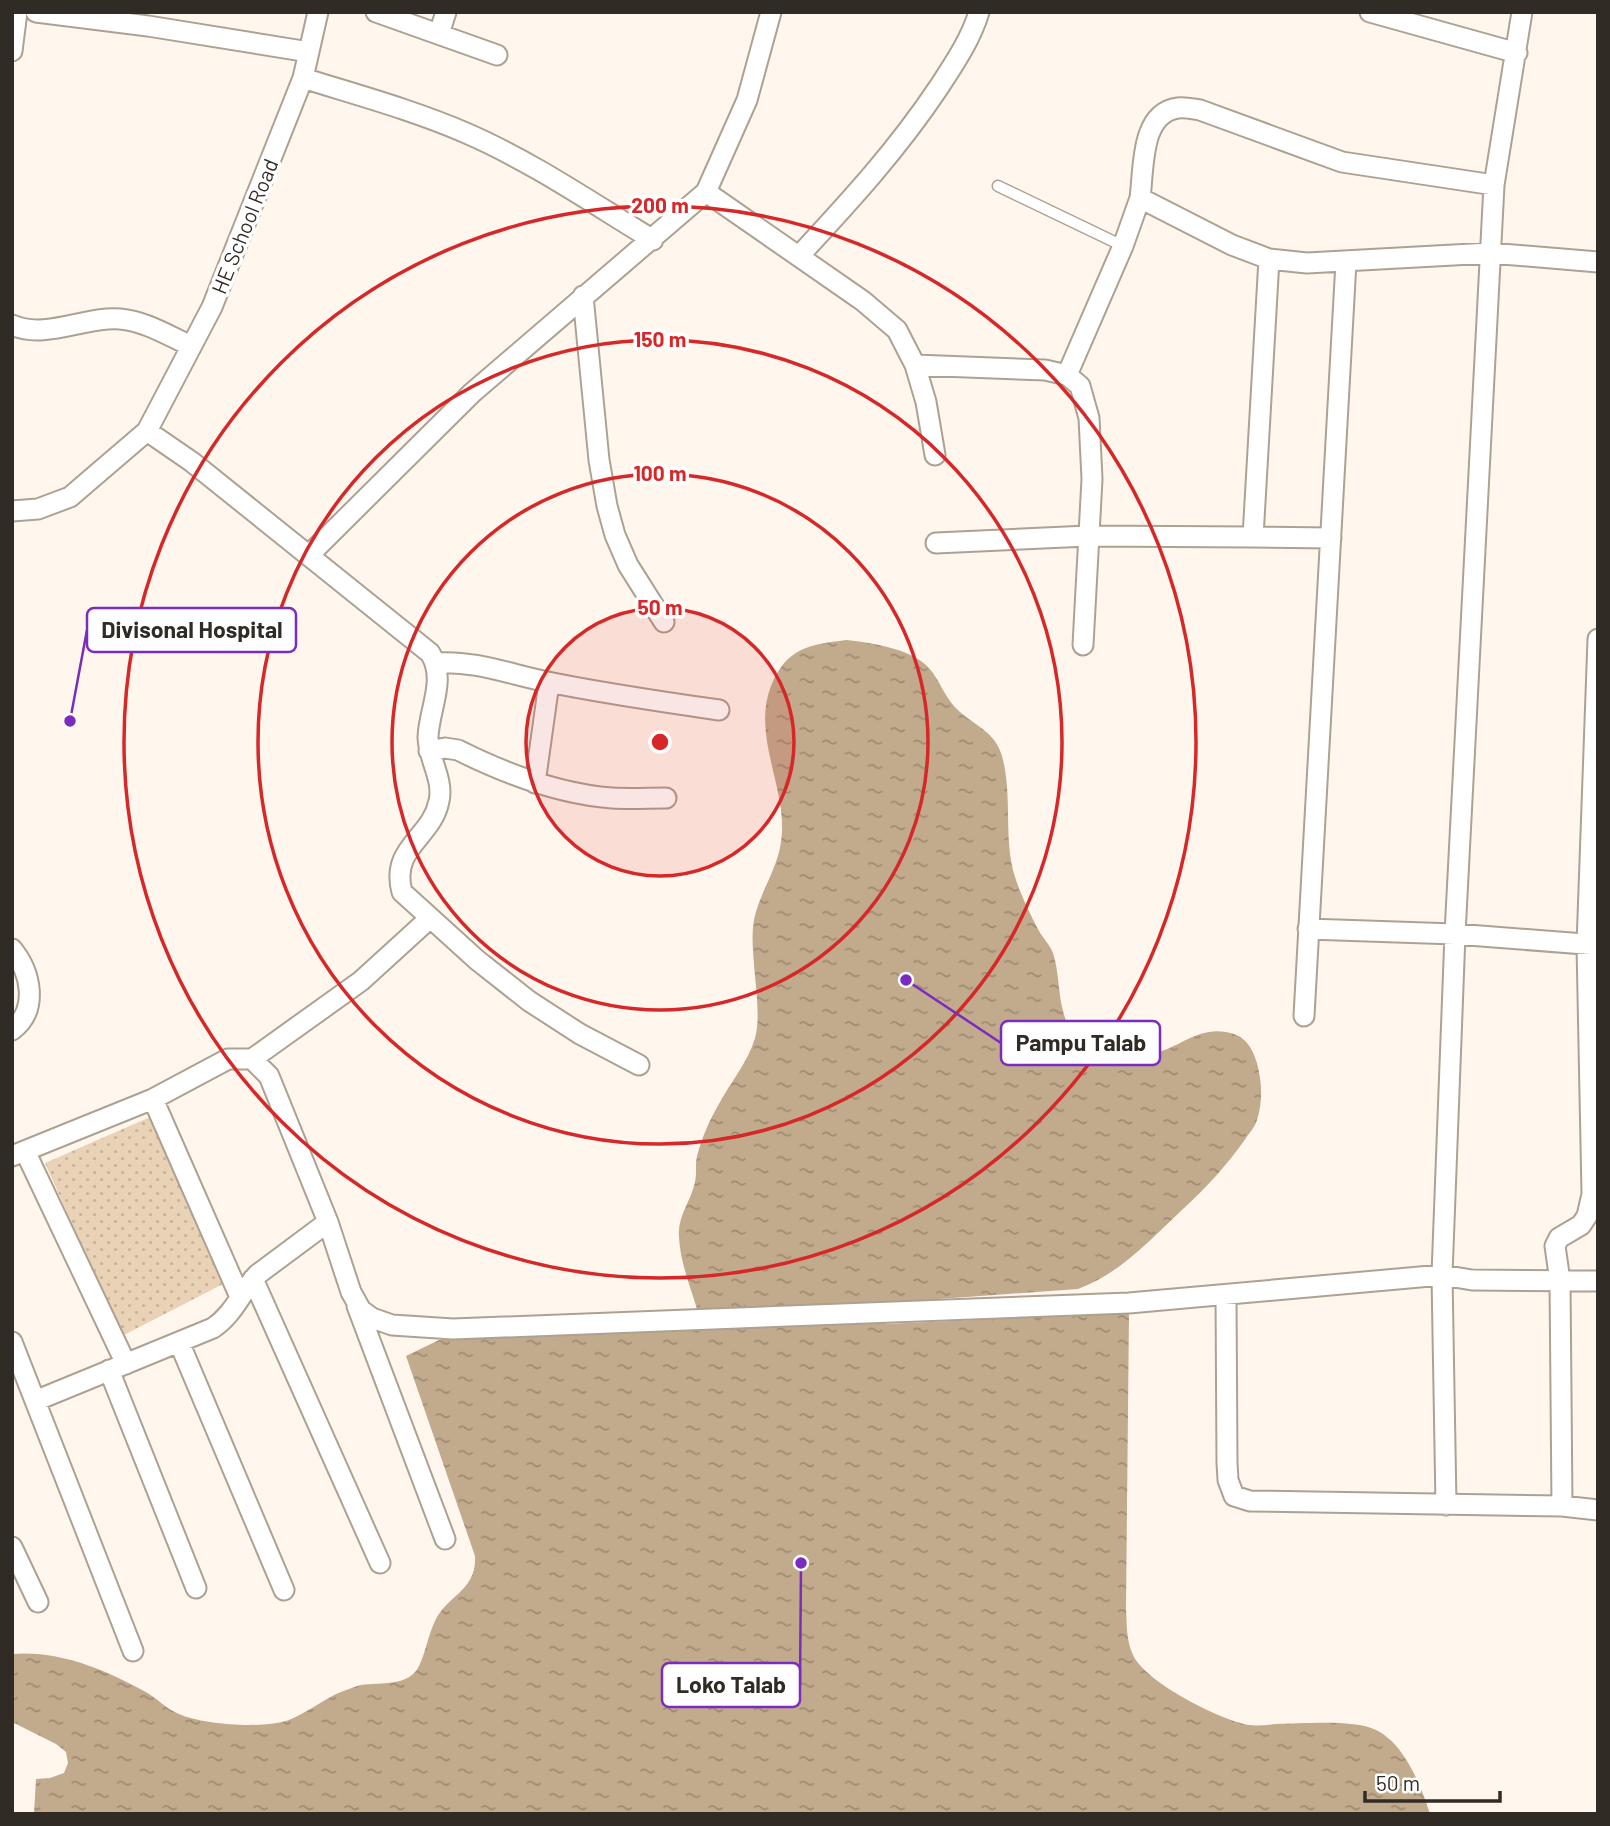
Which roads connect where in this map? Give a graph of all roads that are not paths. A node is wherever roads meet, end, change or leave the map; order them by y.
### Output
1 (17, 12) edge
2 (36, 12) edge
3 (318, 12) edge
4 (376, 12) edge
5 (446, 12) edge
6 (771, 12) edge
7 (979, 12) edge
8 (1370, 12) edge
9 (1522, 12) edge
10 (439, 34) junction
11 (12, 51) edge
12 (309, 52) junction
13 (1517, 53) junction
14 (497, 55) dead end
15 (303, 78) junction
16 (1494, 185) junction
17 (998, 186) dead end
18 (706, 192) junction
19 (1140, 198) junction
20 (653, 240) junction
21 (1123, 246) junction
22 (1490, 253) junction
23 (799, 256) junction
24 (1269, 259) junction
25 (1346, 262) junction
26 (1598, 262) edge
27 (583, 296) junction
28 (12, 325) edge
29 (191, 346) junction
30 (915, 365) junction
31 (1067, 375) junction
32 (147, 431) junction
33 (935, 455) dead end
34 (12, 511) edge
35 (1088, 536) junction
36 (1253, 537) junction
37 (1331, 538) junction
38 (936, 543) dead end
39 (309, 555) junction
40 (664, 622) dead end
41 (1598, 639) edge
42 (1083, 645) dead end
43 (436, 663) junction
44 (1597, 673) edge
45 (549, 683) junction
46 (719, 710) dead end
47 (429, 751) junction
48 (535, 783) junction
49 (666, 798) dead end
50 (429, 919) junction
51 (1308, 929) junction
52 (1455, 934) junction
53 (1592, 945) edge
54 (12, 949) edge
55 (1304, 1016) dead end
56 (12, 1030) edge
57 (253, 1059) junction
58 (639, 1065) dead end
59 (153, 1099) junction
60 (19, 1154) edge
61 (328, 1222) junction
62 (1442, 1275) junction
63 (253, 1279) junction
64 (1560, 1281) junction
65 (1598, 1281) edge
66 (351, 1292) junction
67 (1226, 1295) junction
68 (240, 1297) junction
69 (12, 1342) edge
70 (179, 1342) junction
71 (118, 1367) junction
72 (35, 1401) junction
73 (1446, 1505) junction
74 (1562, 1506) junction
75 (1598, 1510) edge
76 (445, 1539) dead end
77 (12, 1547) edge
78 (380, 1563) dead end
79 (196, 1588) dead end
80 (284, 1590) dead end
81 (38, 1602) dead end
82 (133, 1651) dead end

1 - 11 street
2 - 12 street
3 - 12 street, HE School Road
4 - 10 street
5 - 10 street
6 - 18 street
7 - 23 street
8 - 13 street
9 - 13 street
10 - 14 street
12 - 15 street, HE School Road
13 - 16 street
15 - 20 street
15 - 29 street, HE School Road
16 - 19 street
16 - 22 street
17 - 21 lane
18 - 20 street
18 - 23 street
19 - 21 street
19 - 24 street
20 - 27 street
21 - 31 street
22 - 25 street
22 - 26 street
22 - 52 street
23 - 30 street
24 - 25 street
24 - 36 street
25 - 37 street
27 - 39 street
27 - 40 street
28 - 29 street
29 - 32 street, HE School Road
30 - 31 street
30 - 33 street
31 - 35 street
32 - 34 street
32 - 39 street
35 - 36 street
35 - 38 street
35 - 42 street
36 - 37 street
37 - 51 street
39 - 43 street
41 - 44 street
43 - 45 street
43 - 47 street
44 - 53 street
45 - 46 street
45 - 48 street
47 - 48 street
47 - 50 street
48 - 49 street
50 - 57 street
50 - 58 street
51 - 52 street
51 - 55 street
52 - 53 street
52 - 62 street
53 - 64 street
54 - 56 street
57 - 59 street
57 - 61 street
59 - 60 street
59 - 68 street
60 - 71 street
61 - 63 street
61 - 66 street
62 - 64 street
62 - 67 street
62 - 73 street
63 - 68 street
63 - 78 street
64 - 65 street
64 - 74 street
66 - 67 street
66 - 76 street
67 - 73 street
68 - 70 street
69 - 72 street
70 - 71 street
70 - 80 street
71 - 72 street
71 - 79 street
72 - 82 street
73 - 74 street
74 - 75 street
77 - 81 street

